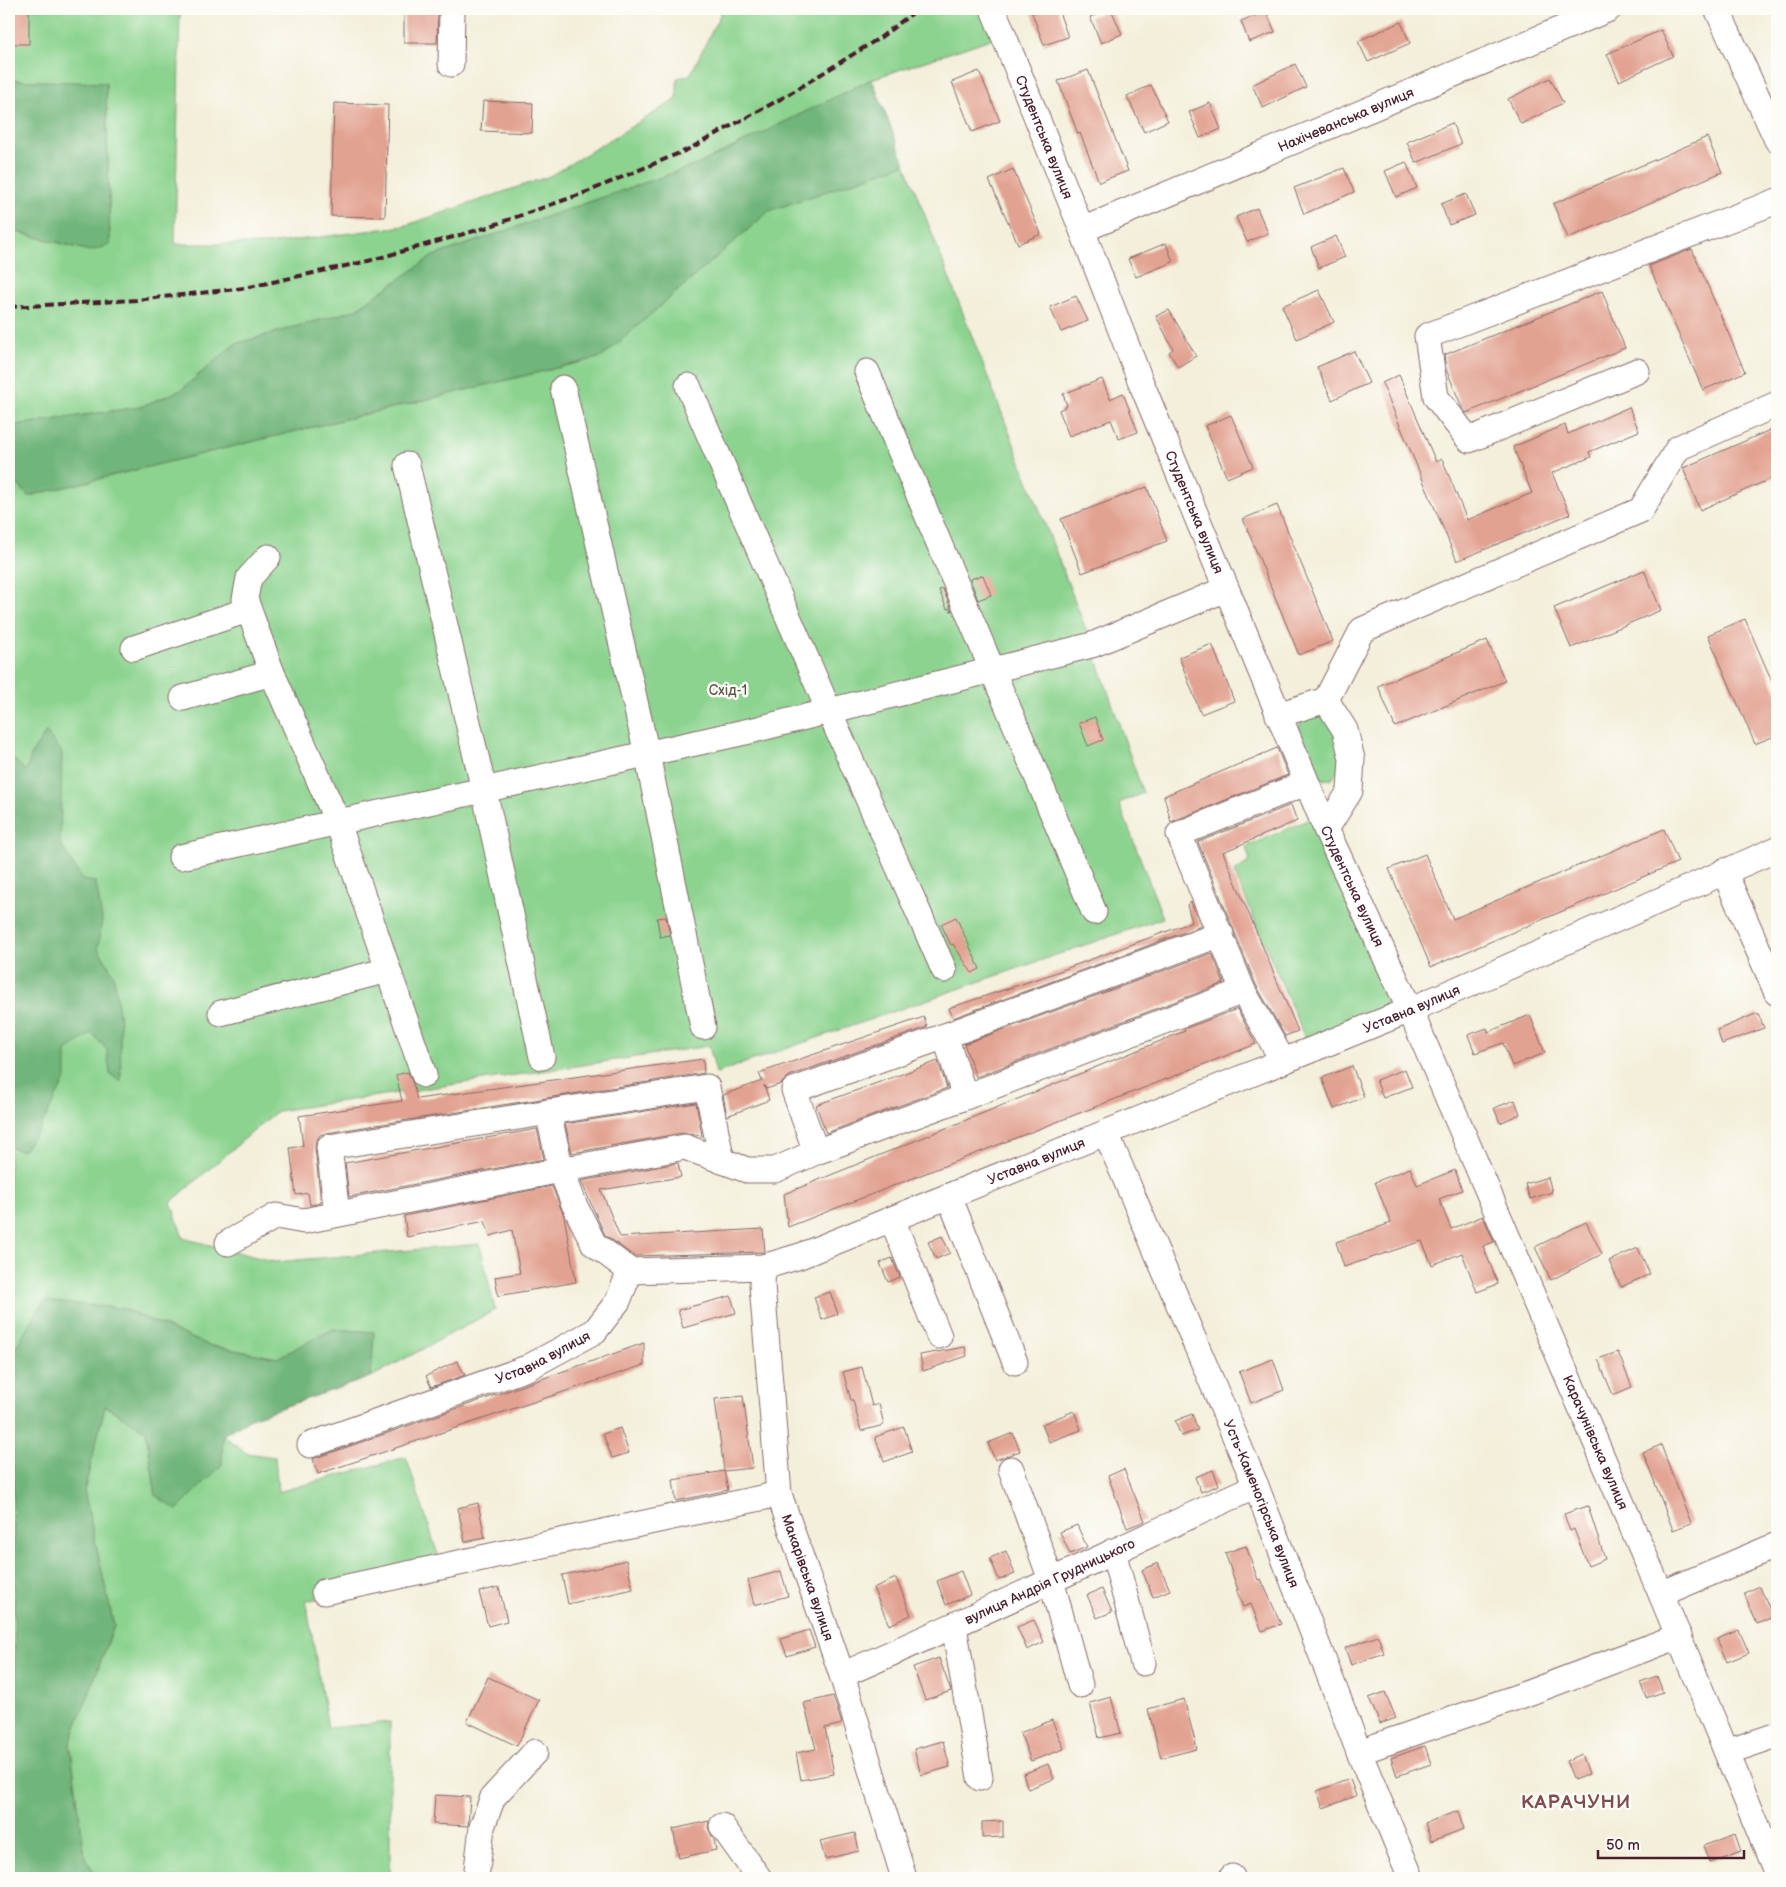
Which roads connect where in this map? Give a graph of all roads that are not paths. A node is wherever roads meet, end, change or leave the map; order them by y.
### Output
1 (452, 9) edge
2 (993, 9) edge
3 (1609, 9) edge
4 (1717, 9) edge
5 (451, 64) dead end
6 (1777, 140) edge
7 (1777, 201) edge
8 (1082, 230) junction
9 (1637, 371) dead end
10 (867, 372) dead end
11 (688, 386) dead end
12 (563, 388) dead end
13 (1777, 404) edge
14 (407, 465) dead end
15 (268, 557) dead end
16 (1226, 589) junction
17 (248, 610) junction
18 (134, 648) dead end
19 (992, 670) junction
20 (272, 673) junction
21 (183, 698) dead end
22 (1326, 700) junction
23 (829, 711) junction
24 (1278, 715) junction
25 (647, 754) junction
26 (1306, 783) junction
27 (484, 790) junction
28 (338, 823) junction
29 (1326, 829) junction
30 (1777, 849) edge
31 (181, 857) dead end
32 (1724, 871) junction
33 (1094, 912) dead end
34 (1220, 934) junction
35 (388, 970) junction
36 (944, 970) dead end
37 (1243, 991) junction
38 (1777, 993) edge
39 (1410, 1010) junction
40 (221, 1013) dead end
41 (703, 1027) dead end
42 (945, 1036) junction
43 (542, 1057) dead end
44 (1284, 1061) junction
45 (424, 1075) dead end
46 (965, 1097) junction
47 (548, 1112) junction
48 (1106, 1133) junction
49 (816, 1152) junction
50 (722, 1161) junction
51 (560, 1170) junction
52 (949, 1196) junction
53 (337, 1214) junction
54 (892, 1219) junction
55 (228, 1243) dead end
56 (763, 1267) junction
57 (630, 1271) junction
58 (939, 1336) dead end
59 (1015, 1362) dead end
60 (310, 1444) dead end
61 (1011, 1470) dead end
62 (1256, 1486) junction
63 (779, 1494) junction
64 (1777, 1545) edge
65 (1113, 1551) junction
66 (1051, 1580) junction
67 (324, 1592) dead end
68 (1661, 1594) junction
69 (954, 1626) junction
70 (1679, 1636) junction
71 (1143, 1663) dead end
72 (842, 1675) junction
73 (1080, 1685) dead end
74 (1777, 1735) edge
75 (535, 1752) dead end
76 (1359, 1752) junction
77 (1727, 1752) junction
78 (980, 1778) dead end
79 (722, 1826) dead end
80 (1777, 1874) edge
81 (476, 1878) edge
82 (759, 1878) edge
83 (904, 1878) edge
84 (1411, 1878) edge

1 - 5 street
2 - 8 street, Студентська вулиця
3 - 8 street, Нахічеванська вулиця
4 - 6 street
7 - 9 street
8 - 16 street, Студентська вулиця
10 - 19 street
11 - 23 street
12 - 25 street
13 - 22 street
14 - 27 street
15 - 17 street
16 - 19 street
16 - 24 street, Студентська вулиця
17 - 18 street
17 - 20 street
19 - 23 street
19 - 33 street
20 - 21 street
20 - 28 street
22 - 24 street
22 - 29 street
23 - 25 street
23 - 36 street
24 - 26 street, Студентська вулиця
25 - 27 street
25 - 41 street
26 - 29 street, Студентська вулиця
26 - 34 street
27 - 28 street
27 - 43 street
28 - 31 street
28 - 35 street
29 - 39 street, Студентська вулиця
30 - 32 street, Уставна вулиця
32 - 38 street
32 - 39 street, Уставна вулиця
34 - 37 street
34 - 42 street
35 - 40 street
35 - 45 street
37 - 44 street
37 - 46 street
39 - 44 street, Уставна вулиця
39 - 68 street, Карачунівська вулиця
42 - 46 street
42 - 49 street
44 - 48 street, Уставна вулиця
46 - 49 street
47 - 50 street
47 - 51 street
47 - 53 street
48 - 52 street, Уставна вулиця
48 - 62 street, Усть-Каменогірська вулиця
49 - 50 street
50 - 51 street
51 - 53 street
51 - 57 street
52 - 54 street, Уставна вулиця
52 - 59 street
53 - 55 street
54 - 56 street, Уставна вулиця
54 - 58 street
56 - 57 street, Уставна вулиця
56 - 63 street, Макарівська вулиця
57 - 60 street, Уставна вулиця
61 - 66 street
62 - 65 street, вулиця Андрія Грудницького
62 - 76 street, Усть-Каменогірська вулиця
63 - 67 street
63 - 72 street, Макарівська вулиця
64 - 68 street
65 - 66 street, вулиця Андрія Грудницького
65 - 71 street
66 - 69 street, вулиця Андрія Грудницького
66 - 73 street
68 - 70 street, Карачунівська вулиця
69 - 72 street, вулиця Андрія Грудницького
69 - 78 street
70 - 76 street
70 - 77 street, Карачунівська вулиця
72 - 83 street, Макарівська вулиця
74 - 77 street
75 - 81 street
76 - 84 street, Усть-Каменогірська вулиця
77 - 80 street, Карачунівська вулиця
79 - 82 street

